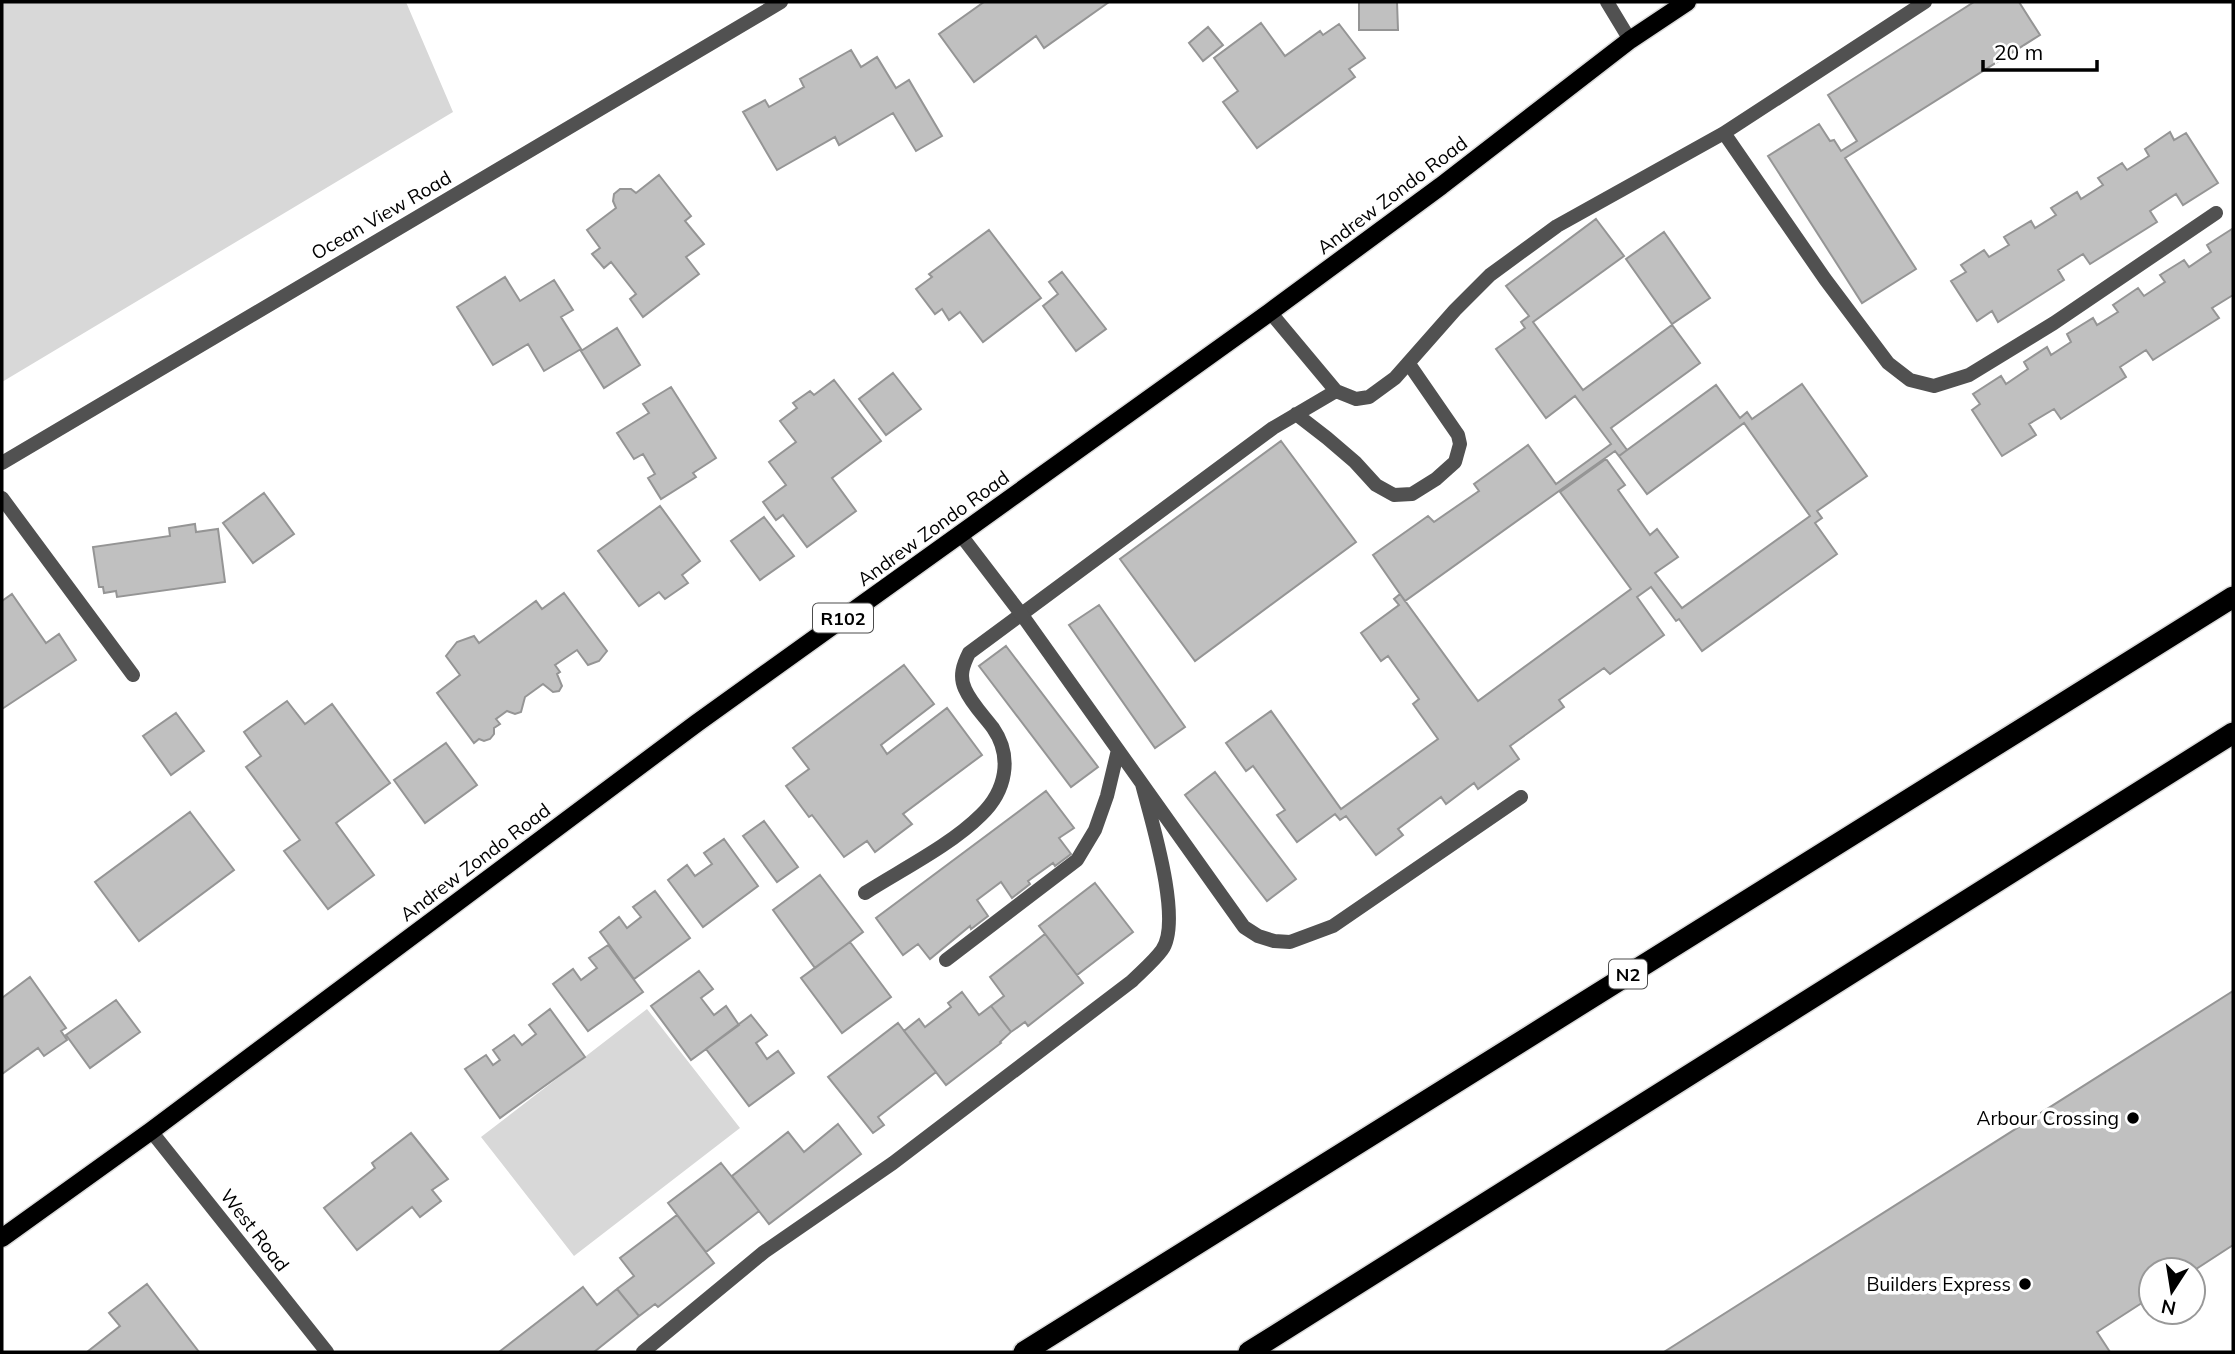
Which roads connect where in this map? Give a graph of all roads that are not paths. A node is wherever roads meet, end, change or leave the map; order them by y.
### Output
1 (781, 2) edge
2 (1607, 2) edge
3 (1687, 2) edge
4 (1925, 2) edge
5 (1630, 40) junction
6 (1724, 134) junction
7 (2216, 213) dead end
8 (1270, 312) junction
9 (1409, 364) junction
10 (1336, 391) junction
11 (1296, 414) junction
12 (2, 463) edge
13 (2, 498) edge
14 (960, 534) junction
15 (2233, 597) edge
16 (1022, 615) junction
17 (132, 675) dead end
18 (2233, 733) edge
19 (1118, 750) junction
20 (1142, 785) junction
21 (1521, 797) dead end
22 (865, 893) dead end
23 (946, 960) dead end
24 (151, 1131) junction
25 (2, 1238) edge
26 (327, 1352) edge
27 (643, 1352) edge
28 (1024, 1352) edge
29 (1250, 1352) edge

1 - 12 street, Ocean View Road
2 - 5 street
3 - 5 main road, Andrew Zondo Road / R102
4 - 6 street
5 - 8 main road, Andrew Zondo Road / R102
6 - 7 street
6 - 9 street
8 - 10 street
8 - 14 main road, Andrew Zondo Road / R102
9 - 10 street
9 - 11 street
10 - 11 street
11 - 16 street
13 - 17 street
14 - 16 street
14 - 24 main road, Andrew Zondo Road / R102
15 - 28 highway, N2
16 - 19 street
16 - 22 street
18 - 29 highway
19 - 20 street
19 - 23 street
20 - 21 street
20 - 27 street
24 - 25 main road, Andrew Zondo Road / R102
24 - 26 street, West Road

